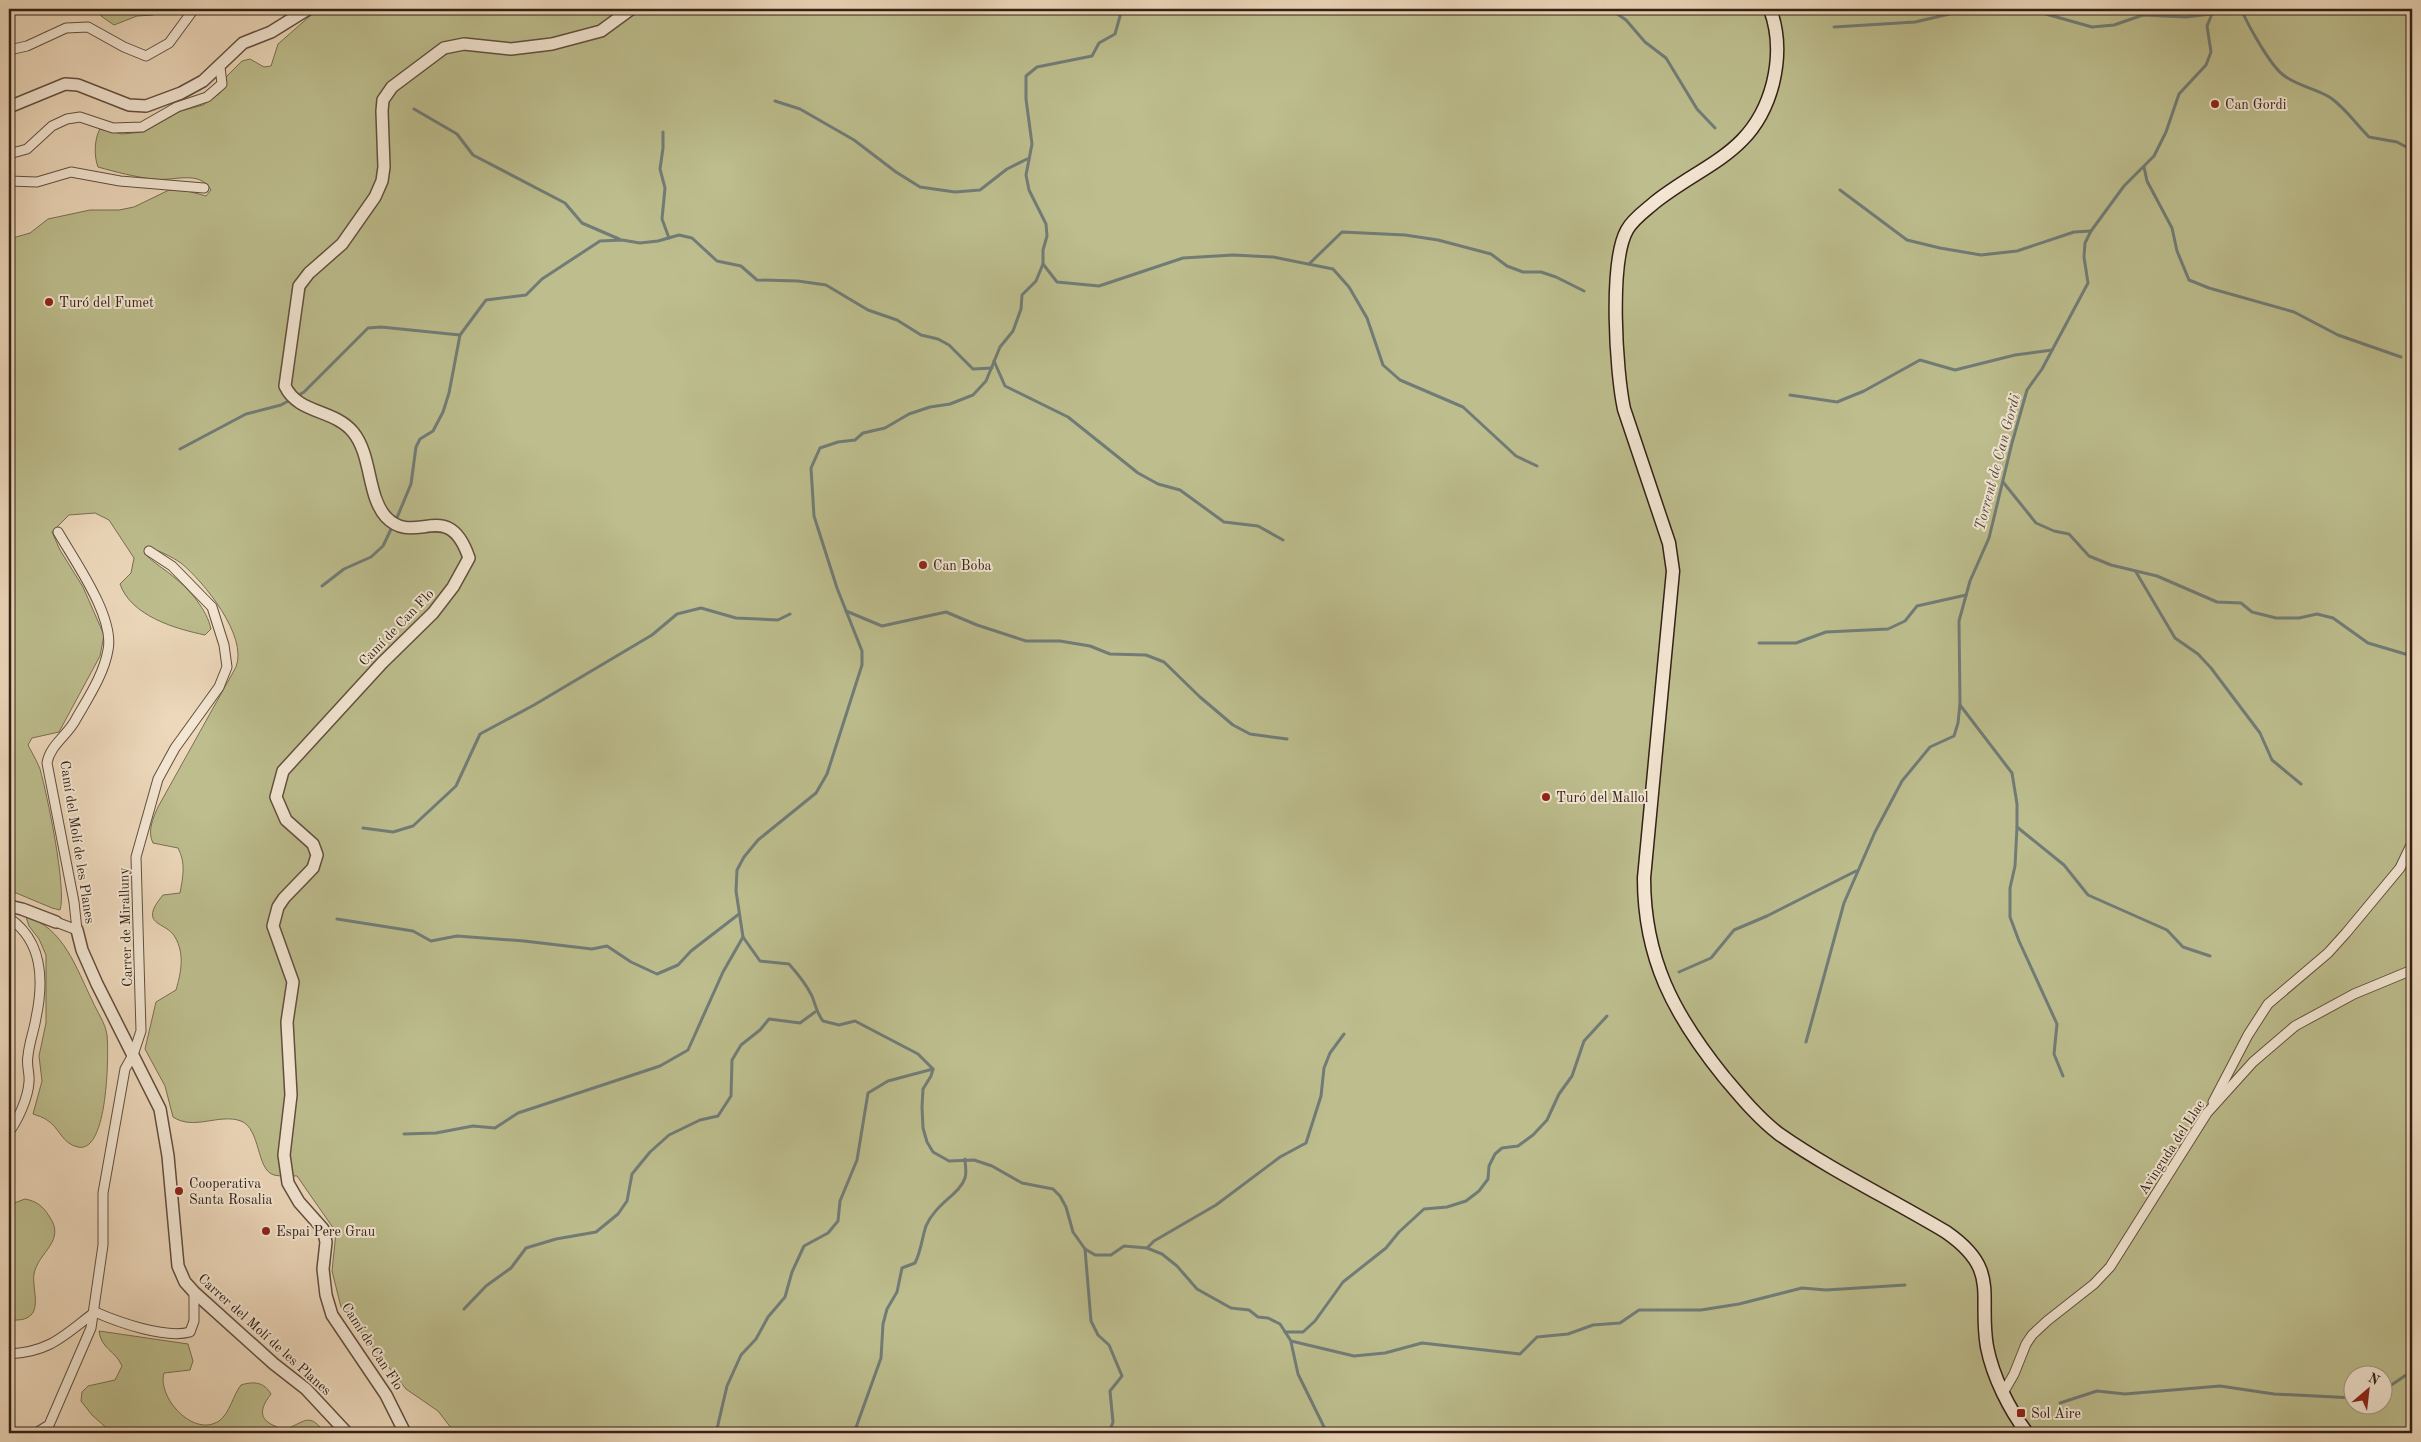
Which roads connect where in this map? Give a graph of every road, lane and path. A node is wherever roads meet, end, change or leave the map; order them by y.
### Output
1 (194, 9) edge
2 (308, 9) edge
3 (631, 9) edge
4 (1770, 9) edge
5 (9, 50) edge
6 (220, 68) junction
7 (9, 107) edge
8 (9, 154) edge
9 (9, 181) edge
10 (204, 188) dead end
11 (58, 532) dead end
12 (149, 551) dead end
13 (2412, 843) edge
14 (9, 906) edge
15 (9, 918) edge
16 (56, 922) joint
17 (76, 930) junction
18 (2412, 970) edge
19 (131, 1057) junction
20 (2207, 1114) junction
21 (9, 1132) edge
22 (194, 1292) junction
23 (95, 1312) junction
24 (9, 1354) edge
25 (2004, 1393) junction
26 (36, 1433) edge
27 (348, 1433) edge
28 (405, 1433) edge
29 (2027, 1433) edge

1 - 5 street
2 - 6 street
3 - 28 street, Camí de Can Flo
4 - 25 main road
6 - 7 street
6 - 8 street
9 - 10 street
11 - 17 street, Camí del Molí de les Planes
12 - 19 street, Carrer de Miralluny
13 - 20 street
14 - 16 street
15 - 21 street
16 - 17 street
17 - 19 street, Camí del Molí de les Planes
18 - 20 street, Avinguda del Llac
19 - 22 street, Carrer del Molí de les Planes
19 - 23 street, Carrer de Miralluny
20 - 25 street, Avinguda del Llac
22 - 23 street
22 - 27 street, Carrer del Molí de les Planes
23 - 24 street
23 - 26 street, Carrer de Miralluny
25 - 29 main road

